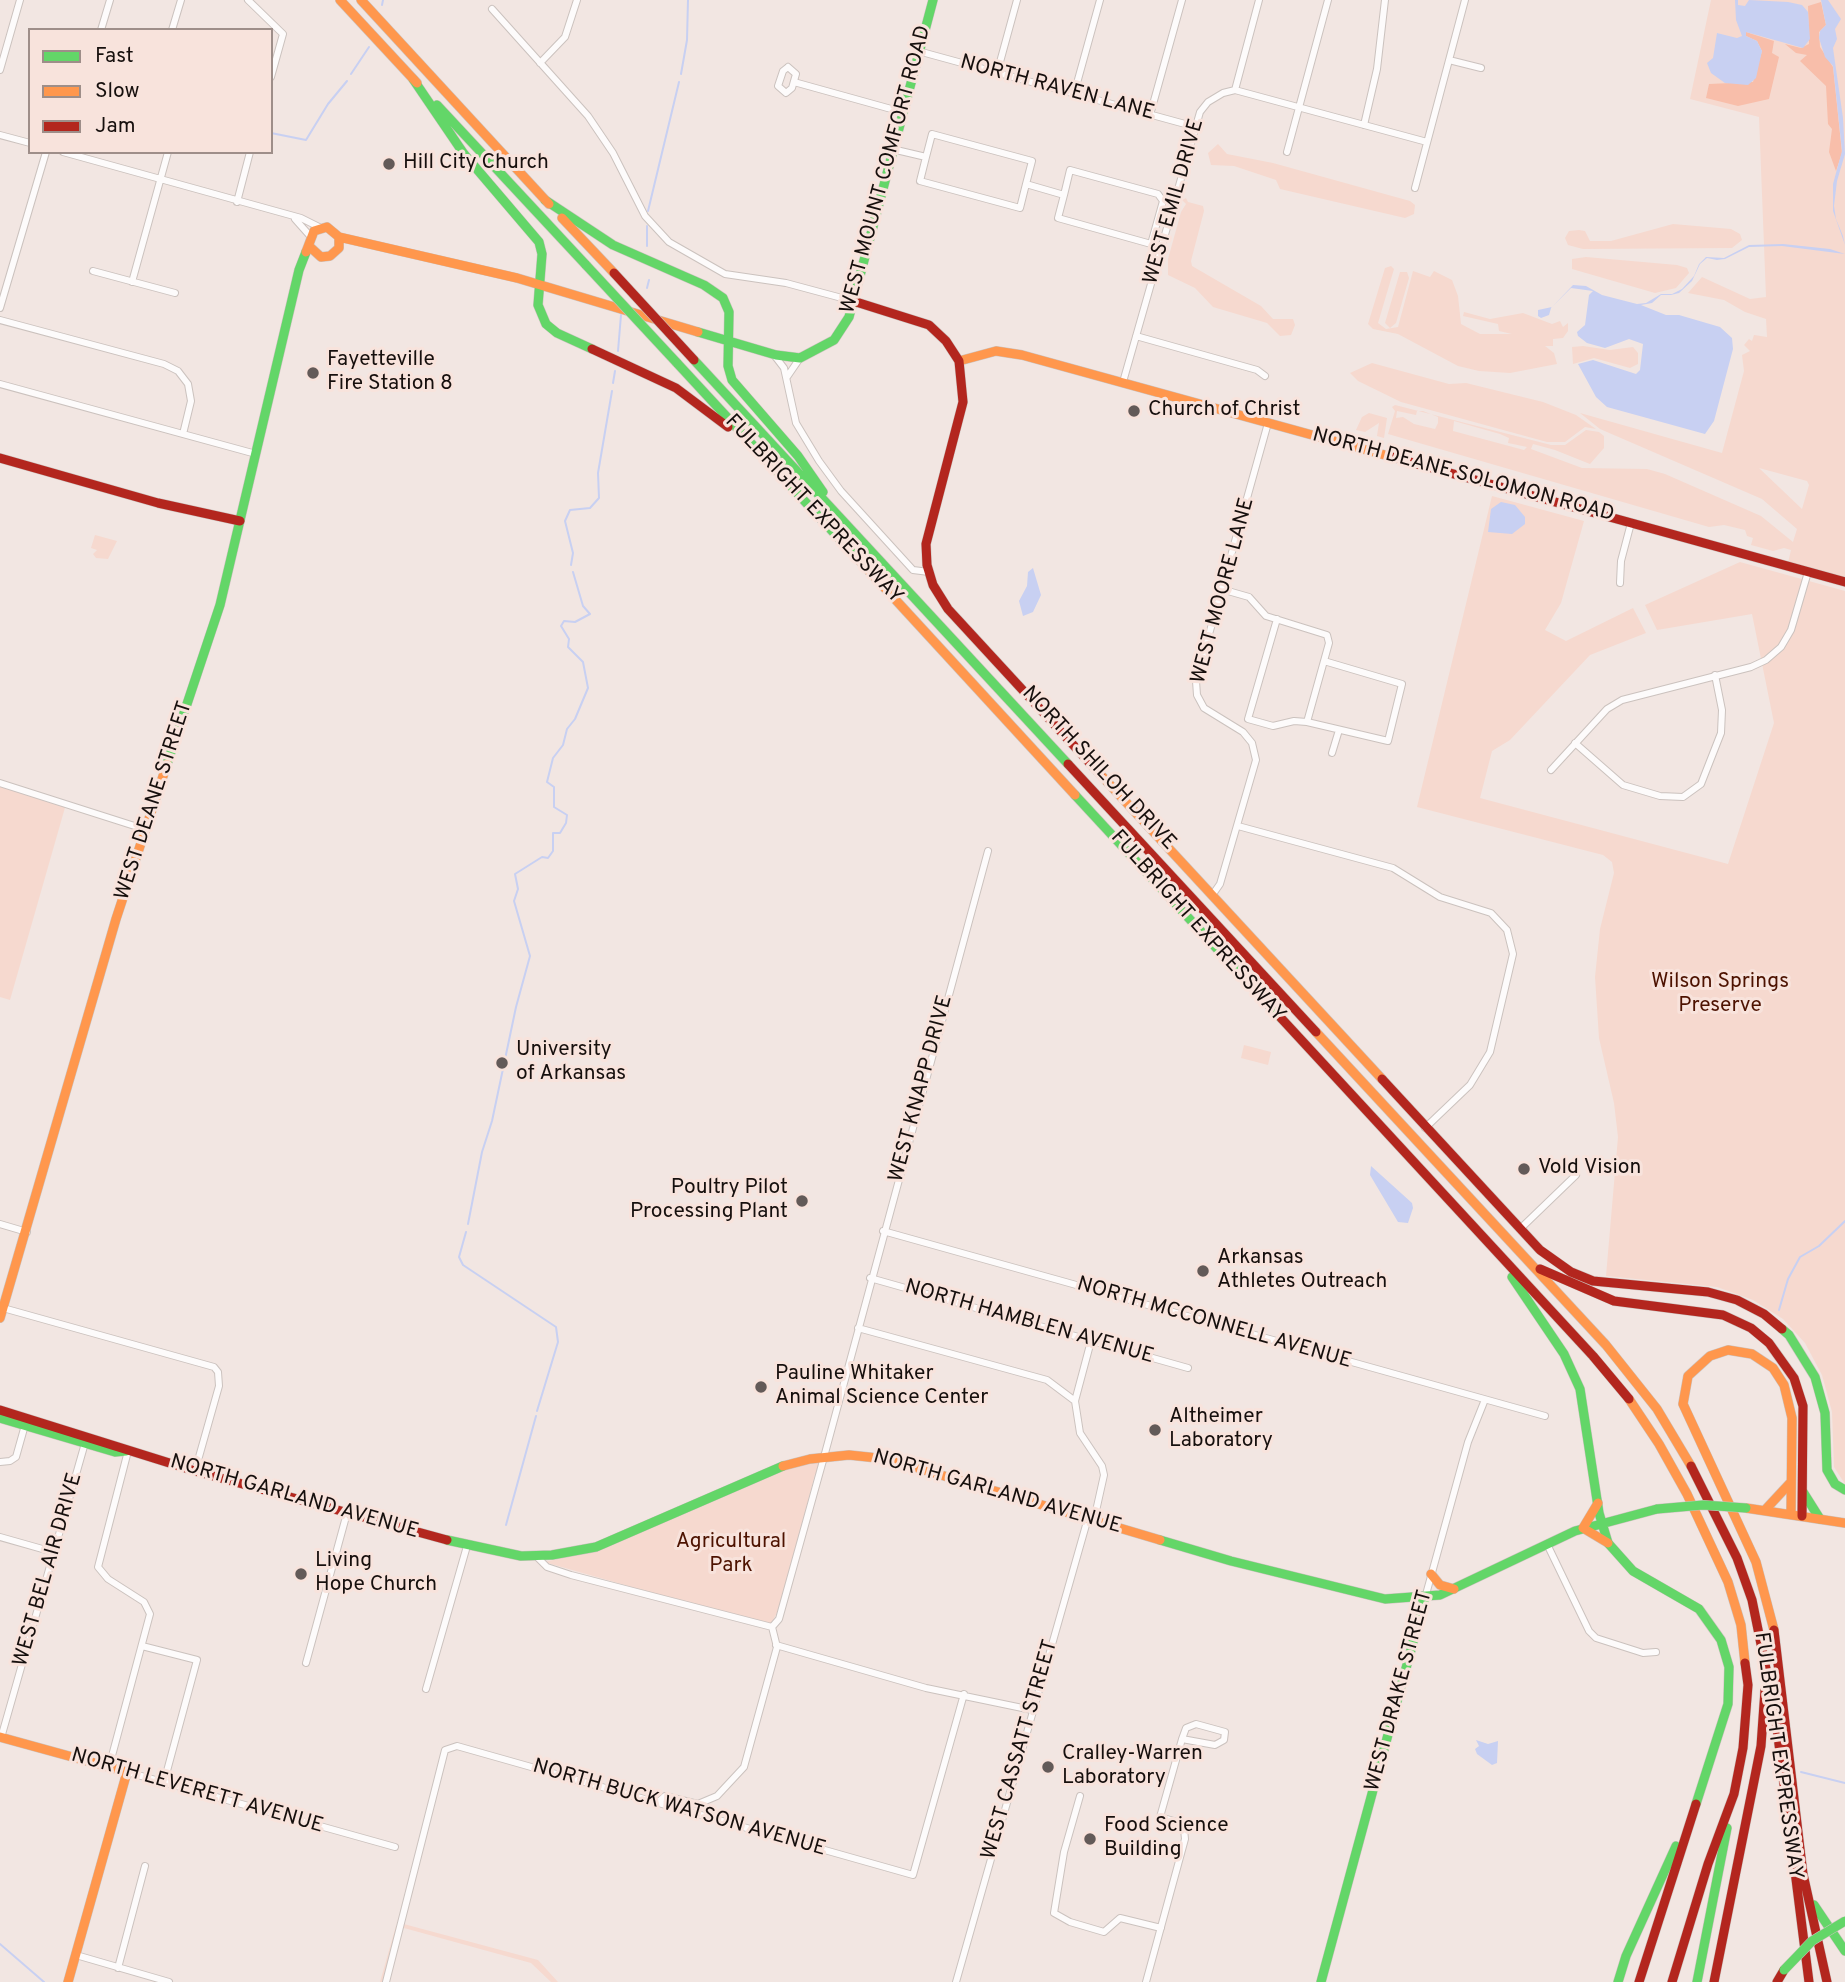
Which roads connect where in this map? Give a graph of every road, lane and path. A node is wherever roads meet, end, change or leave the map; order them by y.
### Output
1 (20, 0) edge
2 (110, 0) edge
3 (181, 0) edge
4 (248, 0) edge
5 (340, 0) edge
6 (361, 0) edge
7 (577, 0) edge
8 (933, 0) edge
9 (1017, 0) edge
10 (1100, 0) edge
11 (1182, 0) edge
12 (1259, 0) edge
13 (1328, 0) edge
14 (1385, 0) edge
15 (1465, 0) edge
16 (492, 9) dead end
17 (102, 28) edge
18 (173, 28) edge
19 (918, 51) junction
20 (1450, 60) junction
21 (540, 63) junction
22 (1481, 68) dead end
23 (0, 70) edge
24 (273, 70) edge
25 (997, 73) junction
26 (413, 79) junction
27 (794, 82) dead end
28 (1235, 90) junction
29 (1074, 94) junction
30 (1300, 107) junction
31 (902, 112) junction
32 (1150, 115) junction
33 (1364, 125) junction
34 (1196, 127) junction
35 (0, 135) edge
36 (28, 142) edge
37 (1427, 142) junction
38 (892, 149) junction
39 (1287, 152) dead end
40 (45, 154) edge
41 (70, 154) edge
42 (167, 154) edge
43 (249, 154) edge
44 (926, 158) junction
45 (160, 180) junction
46 (1026, 184) junction
47 (1415, 188) dead end
48 (1064, 195) junction
49 (545, 200) junction
50 (237, 202) junction
51 (293, 217) junction
52 (319, 227) junction
53 (339, 237) junction
54 (311, 242) junction
55 (372, 243) junction
56 (339, 247) junction
57 (321, 257) junction
58 (93, 271) dead end
59 (297, 281) junction
60 (132, 282) junction
61 (538, 284) junction
62 (175, 293) dead end
63 (853, 301) junction
64 (0, 308) edge
65 (0, 320) edge
66 (1136, 337) junction
67 (729, 339) junction
68 (774, 354) junction
69 (800, 358) junction
70 (959, 361) junction
71 (1265, 376) dead end
72 (786, 379) junction
73 (1123, 382) junction
74 (0, 384) edge
75 (1268, 423) junction
76 (183, 434) junction
77 (750, 443) junction
78 (256, 454) junction
79 (0, 458) edge
80 (838, 516) junction
81 (240, 521) junction
82 (1631, 523) junction
83 (929, 572) junction
84 (1808, 572) junction
85 (1845, 582) edge
86 (1620, 583) dead end
87 (1222, 589) junction
88 (1277, 619) junction
89 (1324, 661) junction
90 (1715, 676) junction
91 (1307, 722) junction
92 (1339, 730) junction
93 (1575, 743) junction
94 (1332, 753) dead end
95 (1551, 770) dead end
96 (0, 783) edge
97 (1238, 826) junction
98 (144, 829) junction
99 (988, 851) dead end
100 (1213, 894) junction
101 (1425, 1128) junction
102 (1576, 1175) dead end
103 (0, 1224) edge
104 (1520, 1229) junction
105 (883, 1231) junction
106 (27, 1232) junction
107 (1500, 1256) junction
108 (1534, 1267) junction
109 (870, 1278) junction
110 (1, 1313) edge
111 (858, 1328) junction
112 (1091, 1341) junction
113 (1188, 1368) dead end
114 (1075, 1401) junction
115 (1484, 1402) junction
116 (0, 1410) edge
117 (1545, 1416) dead end
118 (0, 1418) edge
119 (25, 1424) junction
120 (85, 1443) junction
121 (128, 1451) junction
122 (824, 1457) junction
123 (0, 1461) edge
124 (195, 1471) junction
125 (1792, 1480) junction
126 (1845, 1490) edge
127 (1803, 1492) junction
128 (1598, 1503) junction
129 (1765, 1510) junction
130 (347, 1513) junction
131 (1791, 1514) junction
132 (1802, 1516) junction
133 (1091, 1519) junction
134 (1820, 1519) junction
135 (1601, 1522) junction
136 (1845, 1523) edge
137 (1583, 1528) junction
138 (0, 1537) edge
139 (1608, 1543) junction
140 (1546, 1544) junction
141 (467, 1546) junction
142 (53, 1552) junction
143 (536, 1556) junction
144 (1431, 1574) junction
145 (1456, 1589) junction
146 (1425, 1598) junction
147 (772, 1627) junction
148 (776, 1645) junction
149 (142, 1646) junction
150 (1656, 1652) dead end
151 (306, 1663) dead end
152 (1764, 1667) junction
153 (426, 1689) dead end
154 (964, 1695) junction
155 (1032, 1710) junction
156 (1, 1737) edge
157 (1182, 1739) junction
158 (109, 1767) junction
159 (127, 1772) junction
160 (164, 1782) junction
161 (1734, 1794) junction
162 (1080, 1796) dead end
163 (656, 1804) junction
164 (1689, 1822) junction
165 (395, 1847) dead end
166 (145, 1866) dead end
167 (1807, 1893) junction
168 (1845, 1921) edge
169 (1161, 1928) junction
170 (1845, 1951) edge
171 (76, 1955) junction
172 (118, 1968) junction
173 (68, 1982) edge
174 (169, 1982) edge
175 (386, 1982) edge
176 (956, 1982) edge
177 (1146, 1982) edge
178 (1321, 1982) edge
179 (1618, 1982) edge
180 (1639, 1982) edge
181 (1672, 1982) edge
182 (1697, 1982) edge
183 (1714, 1982) edge
184 (1777, 1982) edge
185 (1809, 1982) edge
186 (1827, 1982) edge

1 - 23 street
2 - 17 street
3 - 18 street
4 - 24 street
5 - 26 main road, FULBRIGHT EXPRESSWAY
6 - 49 main road, FULBRIGHT EXPRESSWAY
7 - 21 street
8 - 19 main road, WEST MOUNT COMFORT ROAD
9 - 25 street
10 - 29 street
11 - 32 street
12 - 28 street
13 - 30 street
14 - 33 street
15 - 20 street
16 - 21 street
19 - 25 street, NORTH RAVEN LANE
19 - 31 main road, WEST MOUNT COMFORT ROAD
20 - 22 street
20 - 37 street
21 - 63 street
25 - 29 street, NORTH RAVEN LANE
26 - 61 main road
26 - 77 main road, FULBRIGHT EXPRESSWAY, bridge
27 - 31 street
28 - 30 street
28 - 34 street, WEST EMIL DRIVE
29 - 32 street, NORTH RAVEN LANE
30 - 33 street
30 - 39 street
31 - 38 main road, WEST MOUNT COMFORT ROAD
32 - 34 street, NORTH RAVEN LANE
33 - 37 street
34 - 66 street, WEST EMIL DRIVE
35 - 36 street
37 - 47 street
38 - 44 street
38 - 63 main road, WEST MOUNT COMFORT ROAD
40 - 64 street
41 - 45 street
42 - 45 street
43 - 50 street
44 - 46 street
44 - 46 street
45 - 50 street
45 - 60 street
46 - 48 street
48 - 48 street
49 - 67 main road
49 - 80 main road, FULBRIGHT EXPRESSWAY, bridge
50 - 51 street
51 - 52 street
51 - 54 street
52 - 53 main road
52 - 54 main road
53 - 55 main road
53 - 56 main road
54 - 57 main road
54 - 59 main road, WEST DEANE STREET
55 - 56 main road
55 - 61 main road
56 - 57 main road
57 - 59 main road
58 - 60 street
59 - 78 main road, WEST DEANE STREET
60 - 62 street
61 - 67 main road
61 - 77 main road
63 - 69 main road, WEST MOUNT COMFORT ROAD
63 - 70 main road
65 - 76 street
66 - 71 street
66 - 73 street, WEST EMIL DRIVE
67 - 68 main road
67 - 80 main road
68 - 69 main road
68 - 72 street
69 - 72 street
70 - 73 main road, NORTH DEANE SOLOMON ROAD
70 - 83 main road, NORTH SHILOH DRIVE
72 - 83 street
73 - 75 main road, NORTH DEANE SOLOMON ROAD
74 - 76 street
75 - 82 main road, NORTH DEANE SOLOMON ROAD
75 - 87 street, WEST MOORE LANE
76 - 78 street
77 - 107 main road, FULBRIGHT EXPRESSWAY
78 - 81 main road, WEST DEANE STREET
79 - 81 main road
80 - 108 main road, FULBRIGHT EXPRESSWAY
81 - 98 main road, WEST DEANE STREET
82 - 84 main road, NORTH DEANE SOLOMON ROAD
82 - 86 street
83 - 100 main road, NORTH SHILOH DRIVE
84 - 85 main road, NORTH DEANE SOLOMON ROAD
84 - 90 street
87 - 88 street
87 - 97 street, WEST MOORE LANE
88 - 89 street
88 - 91 street
89 - 91 street
89 - 92 street
90 - 93 street
90 - 93 street
91 - 92 street
92 - 94 street
93 - 95 street
96 - 98 street
97 - 100 street, WEST MOORE LANE
97 - 101 street
98 - 106 main road, WEST DEANE STREET
99 - 105 street, WEST KNAPP DRIVE
100 - 101 main road, NORTH SHILOH DRIVE
101 - 104 main road, NORTH SHILOH DRIVE
102 - 104 street
103 - 106 street
104 - 126 main road, NORTH SHILOH DRIVE
105 - 109 street, WEST KNAPP DRIVE
105 - 115 street, NORTH MCCONNELL AVENUE
106 - 110 main road, WEST DEANE STREET
107 - 128 main road
107 - 161 main road, FULBRIGHT EXPRESSWAY
108 - 127 main road
108 - 152 main road, FULBRIGHT EXPRESSWAY
109 - 111 street, WEST KNAPP DRIVE
109 - 112 street, NORTH HAMBLEN AVENUE
110 - 124 street
111 - 114 street
111 - 122 street, WEST KNAPP DRIVE
112 - 113 street, NORTH HAMBLEN AVENUE
112 - 114 street
114 - 133 street, WEST CASSATT STREET
115 - 117 street, NORTH MCCONNELL AVENUE
115 - 144 street, WEST DRAKE STREET
116 - 121 main road, NORTH GARLAND AVENUE
118 - 119 main road, NORTH GARLAND AVENUE
119 - 120 main road, NORTH GARLAND AVENUE
119 - 123 street
120 - 121 main road, NORTH GARLAND AVENUE
120 - 142 street, WEST BEL AIR DRIVE
121 - 124 main road, NORTH GARLAND AVENUE
121 - 149 street
122 - 133 main road, NORTH GARLAND AVENUE
122 - 143 main road, NORTH GARLAND AVENUE
122 - 147 street, WEST KNAPP DRIVE
124 - 130 main road, NORTH GARLAND AVENUE
125 - 129 main road
125 - 131 main road
125 - 167 main road
127 - 132 main road
127 - 134 main road
128 - 135 main road
128 - 137 main road
129 - 131 main road, NORTH GARLAND AVENUE
129 - 135 main road, NORTH GARLAND AVENUE, bridge
130 - 141 main road, NORTH GARLAND AVENUE
130 - 151 street
131 - 132 main road, NORTH GARLAND AVENUE
132 - 134 main road, NORTH GARLAND AVENUE
133 - 146 main road, NORTH GARLAND AVENUE
133 - 155 street, WEST CASSATT STREET
134 - 136 main road, NORTH GARLAND AVENUE
135 - 137 main road, NORTH GARLAND AVENUE
135 - 139 main road
137 - 139 main road
137 - 140 main road, NORTH GARLAND AVENUE
138 - 142 street
139 - 164 main road
140 - 145 main road, NORTH GARLAND AVENUE
140 - 150 street
141 - 143 main road, NORTH GARLAND AVENUE
141 - 153 street
142 - 156 street, WEST BEL AIR DRIVE
143 - 147 street
144 - 145 main road
144 - 146 street, WEST DRAKE STREET
145 - 146 main road, NORTH GARLAND AVENUE
146 - 178 main road, WEST DRAKE STREET
147 - 148 street
148 - 154 street
148 - 163 street
149 - 158 street
149 - 160 street
152 - 183 main road
152 - 185 main road, FULBRIGHT EXPRESSWAY
154 - 155 street
154 - 163 street, NORTH BUCK WATSON AVENUE
155 - 176 street, WEST CASSATT STREET
156 - 158 main road, NORTH LEVERETT AVENUE
157 - 157 street
157 - 169 street
158 - 159 main road, NORTH LEVERETT AVENUE
159 - 160 street, NORTH LEVERETT AVENUE
159 - 171 main road
160 - 165 street, NORTH LEVERETT AVENUE
161 - 181 main road, FULBRIGHT EXPRESSWAY
161 - 182 main road
162 - 169 street
163 - 175 street, NORTH BUCK WATSON AVENUE
164 - 179 main road
164 - 180 main road
166 - 172 street
167 - 170 main road
167 - 186 main road
168 - 184 main road, bridge
169 - 177 street
171 - 172 street
171 - 173 main road
172 - 174 street

